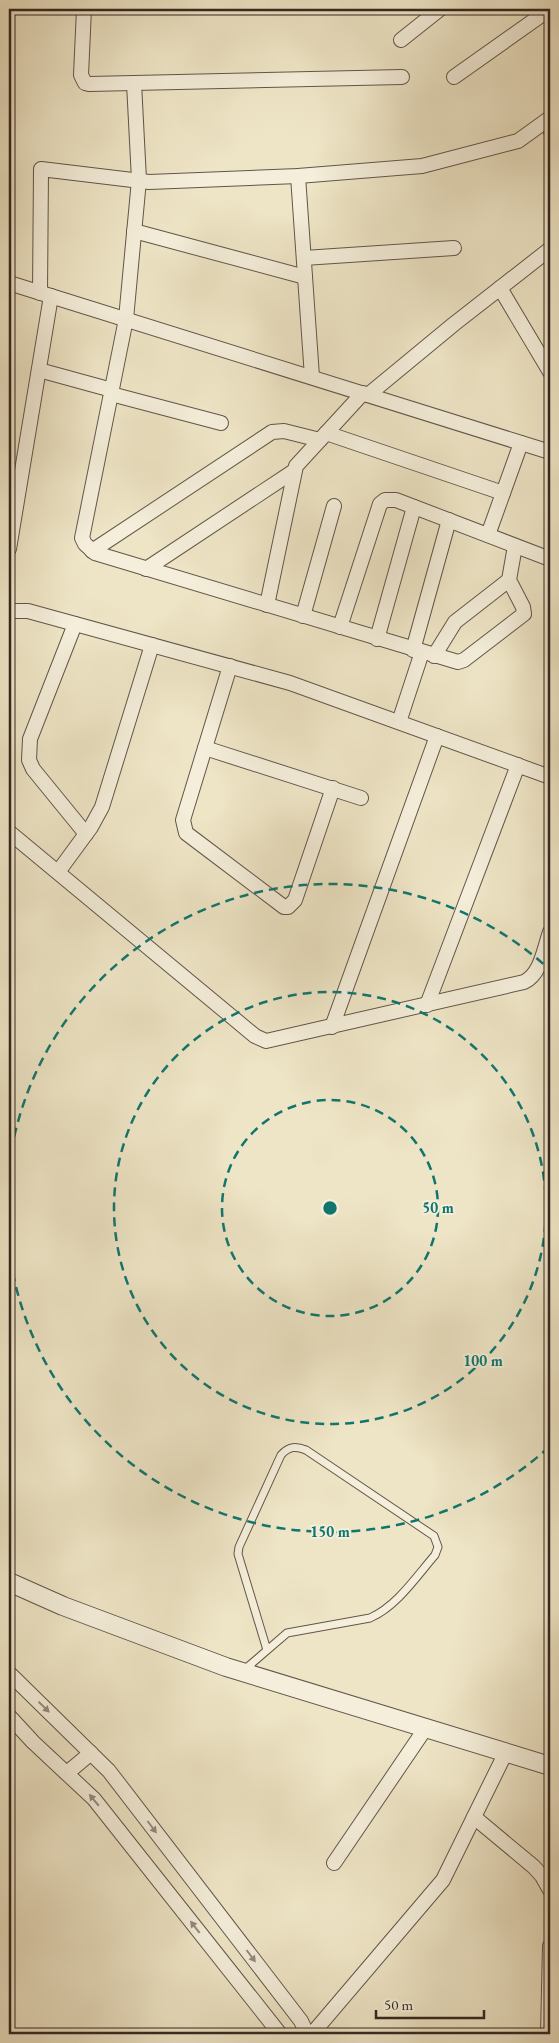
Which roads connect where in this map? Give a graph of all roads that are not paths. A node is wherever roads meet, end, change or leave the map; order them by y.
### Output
1 (84, 9) edge
2 (440, 9) edge
3 (550, 9) edge
4 (401, 40) dead end
5 (402, 77) dead end
6 (454, 77) dead end
7 (134, 83) junction
8 (550, 118) edge
9 (298, 176) junction
10 (139, 180) junction
11 (134, 231) junction
12 (454, 248) dead end
13 (550, 249) edge
14 (304, 258) junction
15 (305, 277) junction
16 (9, 283) edge
17 (500, 288) junction
18 (46, 294) junction
19 (126, 319) junction
20 (39, 370) junction
21 (550, 372) edge
22 (312, 377) junction
23 (112, 392) junction
24 (365, 394) junction
25 (221, 423) dead end
26 (323, 437) junction
27 (521, 443) junction
28 (550, 452) edge
29 (294, 471) junction
30 (503, 493) junction
31 (334, 506) dead end
32 (414, 507) junction
33 (449, 520) junction
34 (488, 535) junction
35 (515, 546) junction
36 (9, 549) edge
37 (92, 551) junction
38 (550, 559) edge
39 (146, 569) junction
40 (509, 580) junction
41 (267, 606) junction
42 (9, 610) edge
43 (303, 616) junction
44 (75, 624) junction
45 (340, 627) junction
46 (377, 639) junction
47 (152, 645) junction
48 (423, 653) junction
49 (230, 666) junction
50 (399, 722) junction
51 (437, 736) junction
52 (205, 748) junction
53 (518, 765) junction
54 (550, 777) edge
55 (333, 788) junction
56 (360, 798) dead end
57 (9, 832) edge
58 (86, 834) junction
59 (58, 872) junction
60 (550, 932) edge
61 (548, 946) edge
62 (427, 1005) junction
63 (332, 1027) junction
64 (9, 1582) edge
65 (267, 1650) junction
66 (243, 1672) junction
67 (9, 1673) edge
68 (9, 1716) edge
69 (425, 1729) junction
70 (90, 1753) junction
71 (505, 1754) junction
72 (550, 1766) edge
73 (67, 1773) junction
74 (474, 1817) junction
75 (334, 1863) dead end
76 (550, 1890) edge
77 (550, 1946) edge
78 (549, 2016) edge
79 (280, 2034) edge
80 (307, 2034) edge
81 (312, 2034) edge
82 (548, 2034) edge

1 - 7 street
2 - 4 street
3 - 6 street
5 - 7 street
7 - 10 street
8 - 9 street
9 - 10 street
9 - 14 street
10 - 11 street
10 - 18 street
11 - 15 street
11 - 19 street
12 - 14 street
13 - 17 street
14 - 15 street
15 - 22 street
16 - 18 street
17 - 21 street
17 - 24 street
18 - 19 street
18 - 20 street
19 - 22 street
19 - 23 street
20 - 23 street
20 - 36 street
22 - 24 street
23 - 25 street
23 - 37 street
24 - 26 street
24 - 27 street
26 - 29 street
26 - 30 street
26 - 37 street
27 - 28 street
27 - 30 street
29 - 39 street
29 - 41 street
30 - 34 street
31 - 43 street
32 - 33 street
32 - 45 street
32 - 46 street
33 - 34 street
33 - 48 street
34 - 35 street
35 - 38 street
35 - 40 street
37 - 39 street
39 - 41 street
40 - 48 street
40 - 48 street
41 - 43 street
42 - 44 street
43 - 45 street
44 - 47 street
44 - 58 street
45 - 46 street
46 - 48 street
47 - 49 street
47 - 58 street
48 - 50 street
49 - 50 street
49 - 52 street
50 - 51 street
51 - 53 street
51 - 63 street
52 - 55 street
52 - 55 street
53 - 54 street
53 - 62 street
55 - 56 street
57 - 59 street
58 - 59 street
59 - 63 street
60 - 61 street
61 - 62 street
62 - 63 street
64 - 66 street
65 - 65 lane
65 - 66 lane
66 - 69 street
67 -> 70 street
68 - 73 street
69 - 71 street
69 - 75 street
70 - 73 street
70 -> 80 street
71 - 72 street
71 - 74 street
79 -> 73 street
74 - 76 street
74 - 81 street
77 - 78 street
78 - 82 street

